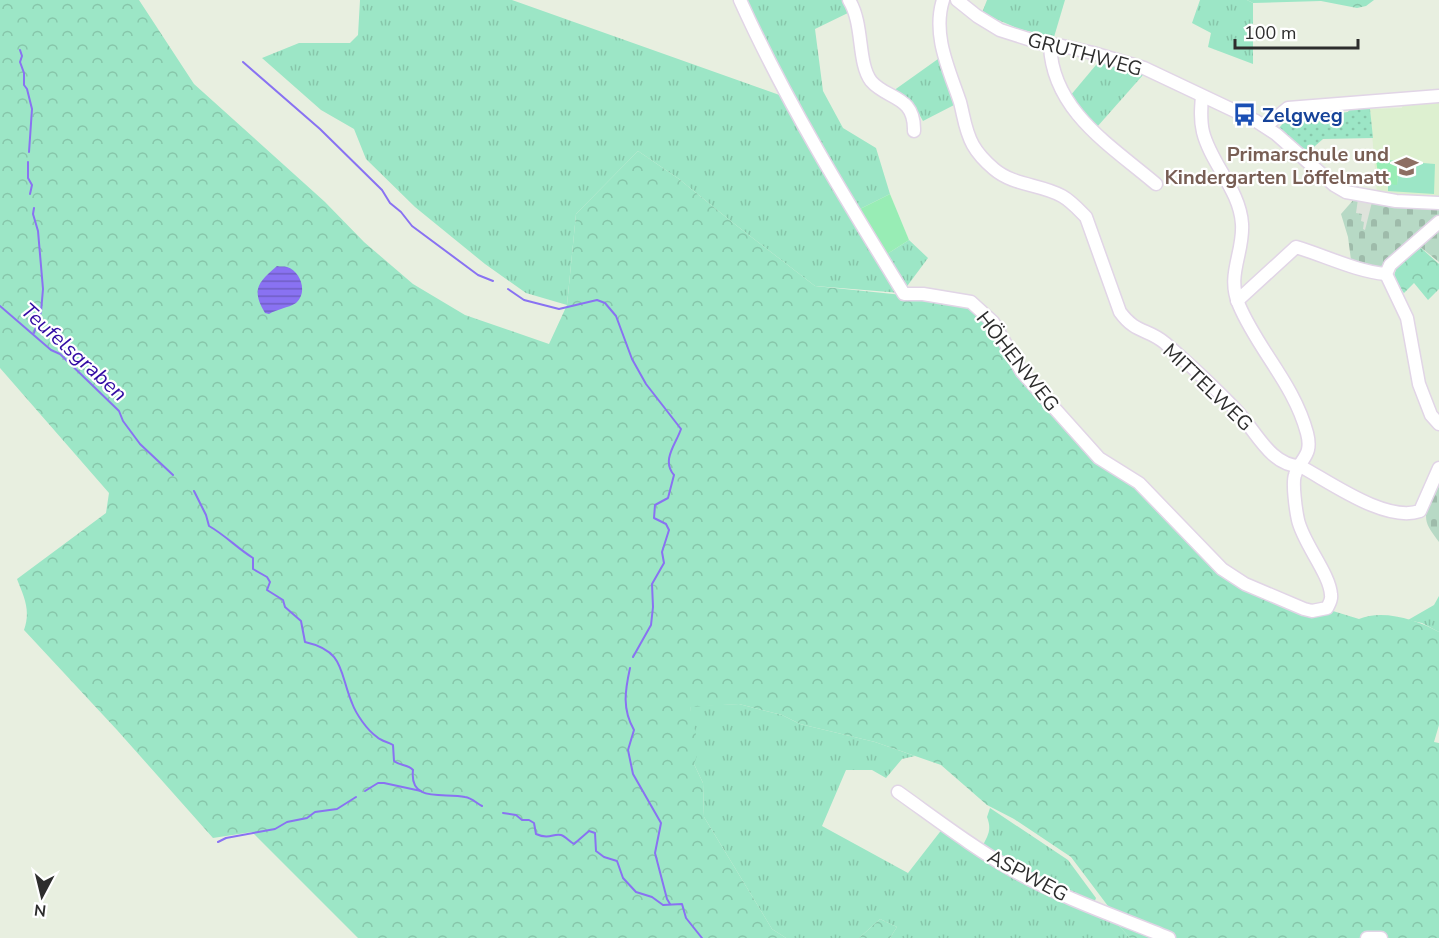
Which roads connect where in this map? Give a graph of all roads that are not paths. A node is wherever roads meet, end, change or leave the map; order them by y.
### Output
1 (740, 0) edge
2 (849, 0) edge
3 (943, 0) edge
4 (957, 0) edge
5 (1050, 46) junction
6 (1202, 96) junction
7 (1439, 96) edge
8 (1266, 126) junction
9 (914, 131) dead end
10 (1156, 184) dead end
11 (1439, 203) edge
12 (1439, 222) edge
13 (1386, 274) junction
14 (1237, 301) junction
15 (1439, 424) edge
16 (1300, 466) junction
17 (1439, 468) edge
18 (898, 792) dead end
19 (1169, 938) edge
20 (1367, 938) edge
21 (1381, 938) edge

1 - 16 street, HÖHENWEG
2 - 9 street
3 - 16 street, MITTELWEG
4 - 5 street, GRUTHWEG
5 - 6 street, GRUTHWEG
5 - 10 street
6 - 8 street, GRUTHWEG
6 - 14 street
7 - 8 street
8 - 11 street, GRUTHWEG
12 - 13 street
13 - 14 street
13 - 15 street
14 - 16 street
16 - 17 street, MITTELWEG
18 - 19 street, ASPWEG
20 - 21 street

